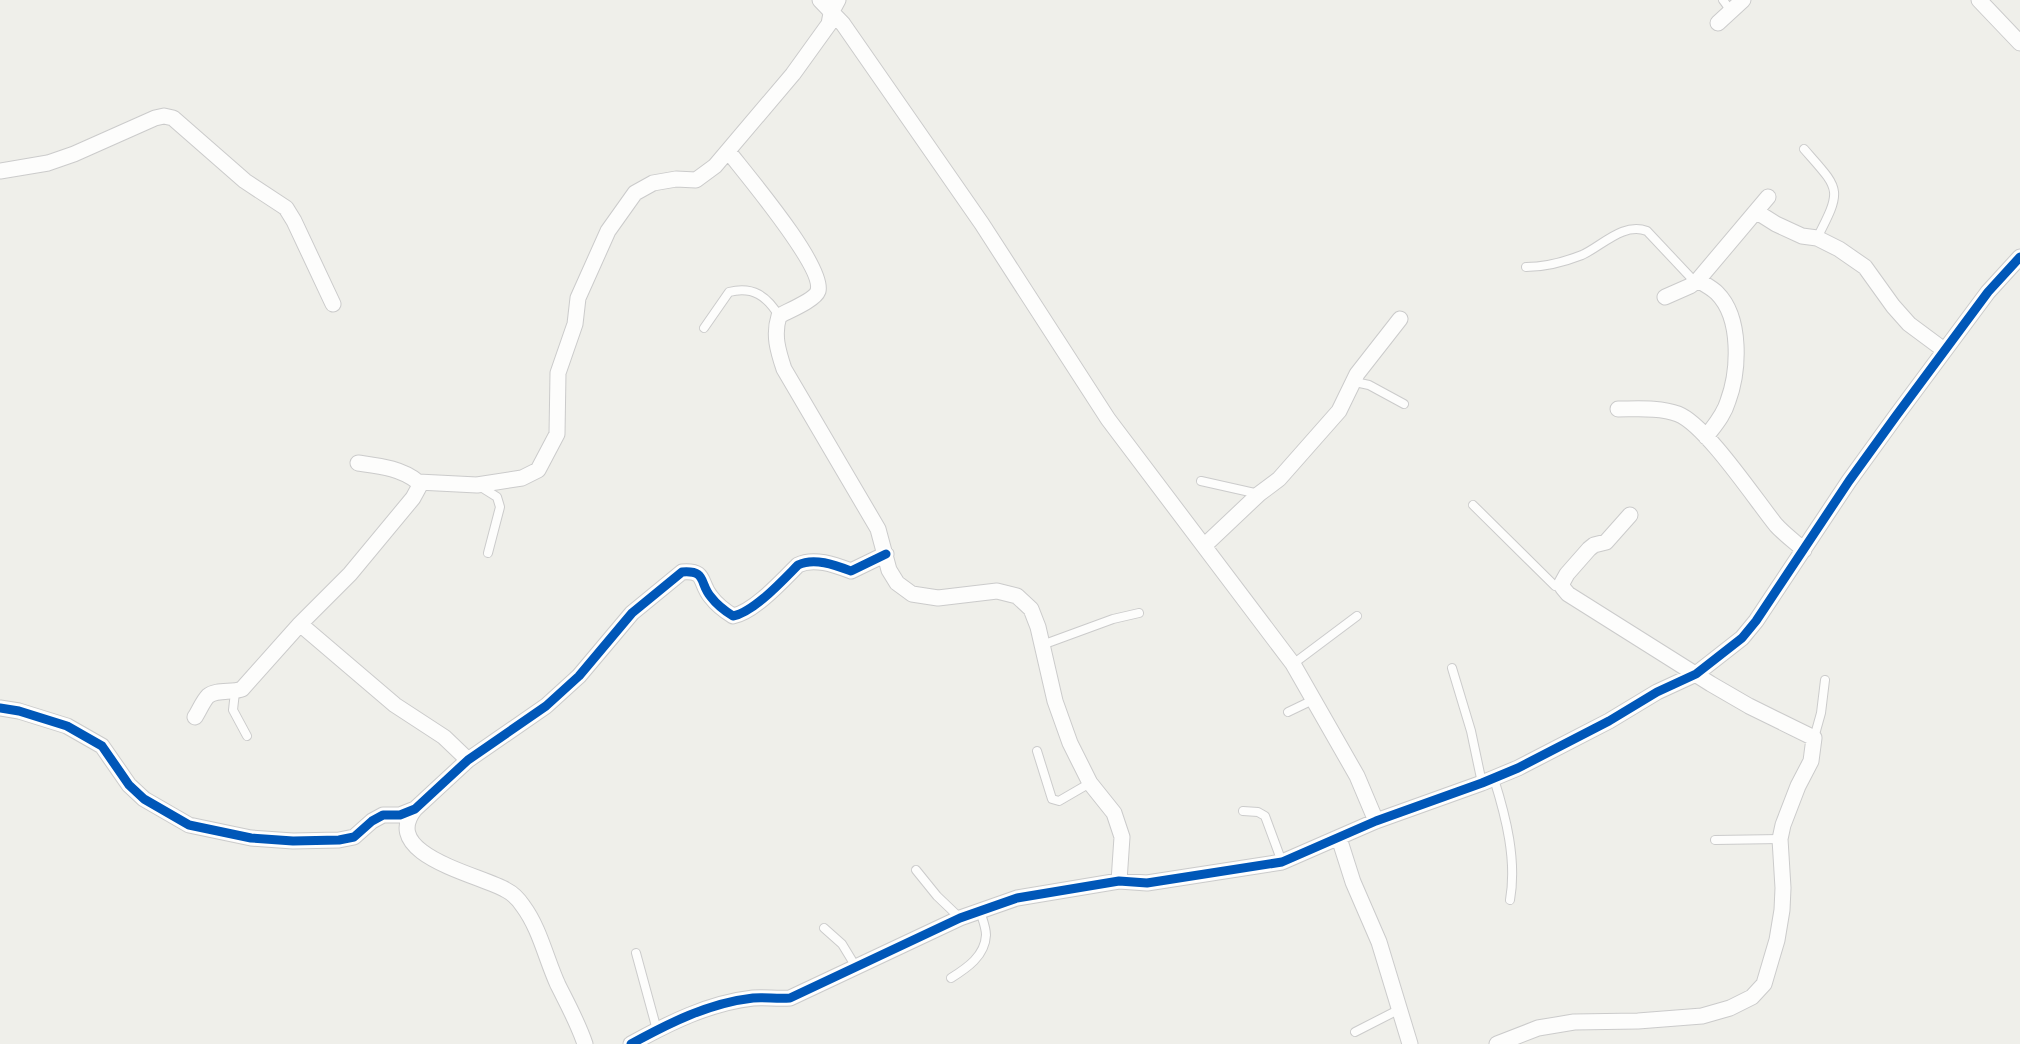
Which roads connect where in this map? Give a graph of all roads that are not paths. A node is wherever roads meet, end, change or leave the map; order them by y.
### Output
1 (820, 0) edge
2 (1979, 0) edge
3 (1732, 4) edge
4 (835, 6) edge
5 (1718, 23) dead end
6 (2020, 43) edge
7 (1804, 149) dead end
8 (728, 151) junction
9 (0, 171) edge
10 (1768, 197) dead end
11 (1757, 212) junction
12 (1817, 238) junction
13 (2020, 257) edge
14 (1526, 267) dead end
15 (1697, 281) junction
16 (1665, 297) dead end
17 (333, 304) dead end
18 (780, 316) junction
19 (1400, 319) dead end
20 (704, 328) dead end
21 (1944, 350) junction
22 (1355, 382) junction
23 (1404, 404) dead end
24 (1618, 409) dead end
25 (1706, 437) junction
26 (358, 463) dead end
27 (1201, 481) dead end
28 (418, 482) junction
29 (477, 485) junction
30 (1259, 494) junction
31 (1473, 505) dead end
32 (1630, 515) dead end
33 (1204, 546) junction
34 (1804, 550) junction
35 (488, 553) dead end
36 (886, 554) junction
37 (1563, 588) junction
38 (1139, 613) dead end
39 (1357, 616) dead end
40 (300, 624) junction
41 (1042, 645) junction
42 (1293, 664) junction
43 (1452, 668) dead end
44 (1696, 674) junction
45 (1825, 681) dead end
46 (235, 692) junction
47 (1313, 700) junction
48 (0, 708) edge
49 (1288, 712) dead end
50 (195, 717) dead end
51 (247, 736) dead end
52 (1814, 738) junction
53 (1037, 751) dead end
54 (468, 760) junction
55 (1488, 781) junction
56 (1090, 783) junction
57 (415, 809) junction
58 (1243, 811) dead end
59 (1376, 821) junction
60 (1339, 838) junction
61 (1780, 839) junction
62 (1715, 840) dead end
63 (1282, 862) junction
64 (916, 870) dead end
65 (1119, 881) junction
66 (1510, 900) dead end
67 (980, 911) junction
68 (960, 918) junction
69 (824, 928) dead end
70 (636, 953) dead end
71 (856, 967) junction
72 (951, 978) dead end
73 (1400, 1009) junction
74 (657, 1030) junction
75 (1355, 1032) dead end
76 (585, 1044) edge
77 (631, 1044) edge
78 (1410, 1044) edge
79 (1497, 1044) edge

1 - 4 street
2 - 6 street
3 - 5 street
4 - 8 street
4 - 33 street
7 - 12 lane
8 - 18 street
8 - 29 street
9 - 17 street
10 - 11 street
11 - 12 street
11 - 15 street
12 - 21 street
13 - 21 street
14 - 15 lane
15 - 16 street
15 - 25 street
18 - 20 lane
18 - 36 street
19 - 22 street
21 - 34 street
22 - 23 lane
22 - 30 street
24 - 25 street
25 - 34 street
26 - 28 street
27 - 30 lane
28 - 29 street
28 - 40 street
29 - 35 lane
30 - 33 street
31 - 37 lane
32 - 37 street
33 - 42 street
34 - 44 street
36 - 41 street
36 - 54 street
37 - 44 street
38 - 41 lane
39 - 42 lane
40 - 46 street
40 - 54 street
41 - 56 street
42 - 47 street
43 - 55 lane
44 - 52 street
44 - 55 street
45 - 52 lane
46 - 50 street
46 - 51 lane
47 - 49 lane
47 - 59 street
48 - 57 street
52 - 61 street
53 - 56 lane
54 - 57 street
55 - 59 street
55 - 66 lane
56 - 65 street
57 - 76 street
58 - 63 lane
59 - 60 street
60 - 63 street
60 - 73 street
61 - 62 lane
61 - 79 street
63 - 65 street
64 - 68 lane
65 - 67 street
67 - 68 street
67 - 72 lane
68 - 71 street
69 - 71 lane
70 - 74 lane
71 - 74 street
73 - 75 lane
73 - 78 street
74 - 77 street

